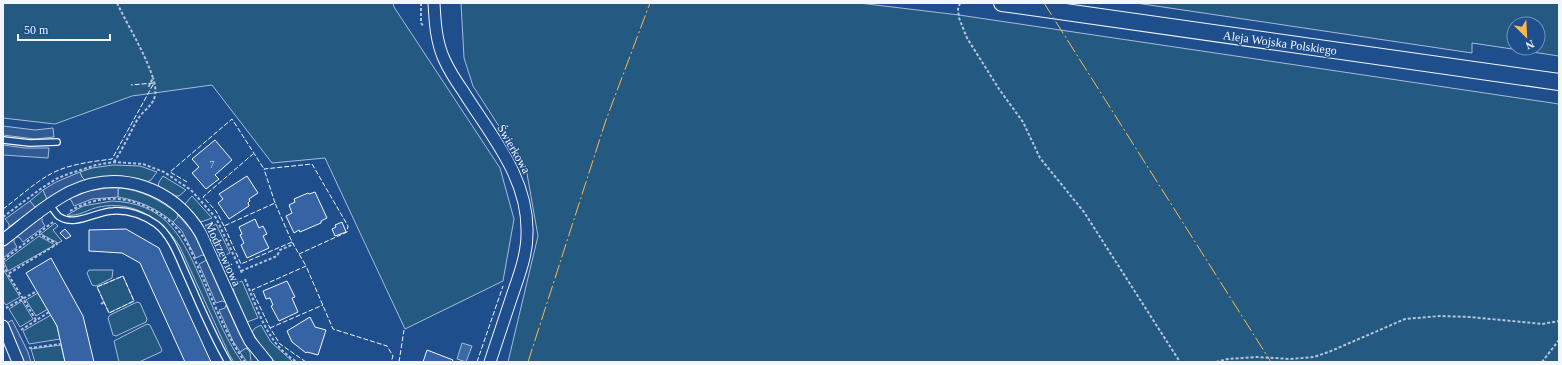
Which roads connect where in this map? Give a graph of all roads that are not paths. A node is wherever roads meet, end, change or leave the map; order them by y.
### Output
1 (434, 3) edge
2 (1002, 3) edge
3 (1559, 82) edge
4 (3, 140) edge
5 (57, 142) dead end
6 (50, 205) junction
7 (3, 240) edge
8 (3, 326) edge
9 (18, 362) edge
10 (228, 362) edge
11 (267, 362) edge
12 (490, 362) edge

1 - 12 street, Świerkowa
2 - 3 main road, Aleja Wojska Polskiego
4 - 5 lane
6 - 7 street, Modrzewiowa
6 - 10 lane
6 - 11 street, Modrzewiowa
8 - 9 street

